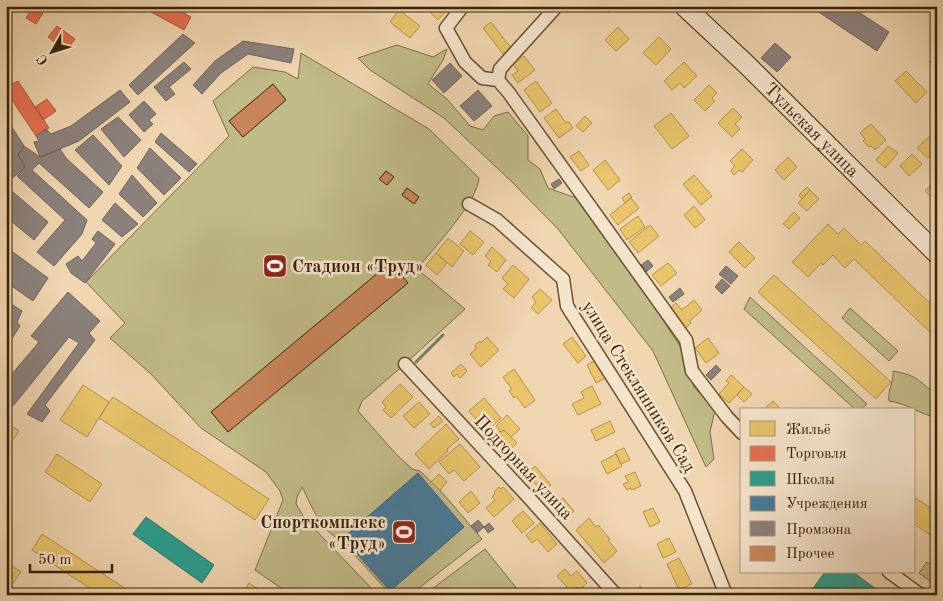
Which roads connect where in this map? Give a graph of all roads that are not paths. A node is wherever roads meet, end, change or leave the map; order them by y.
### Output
1 (462, 6) edge
2 (557, 6) edge
3 (684, 6) edge
4 (498, 80) junction
5 (469, 204) dead end
6 (937, 254) edge
7 (405, 364) dead end
8 (740, 431) edge
9 (892, 574) edge
10 (616, 595) edge
11 (726, 595) edge
12 (922, 595) edge

1 - 4 street
2 - 4 street
3 - 6 main road, Тульская улица
4 - 8 street
5 - 11 street, улица Стеклянников Сад
7 - 10 street, Подгорная улица
9 - 12 street

